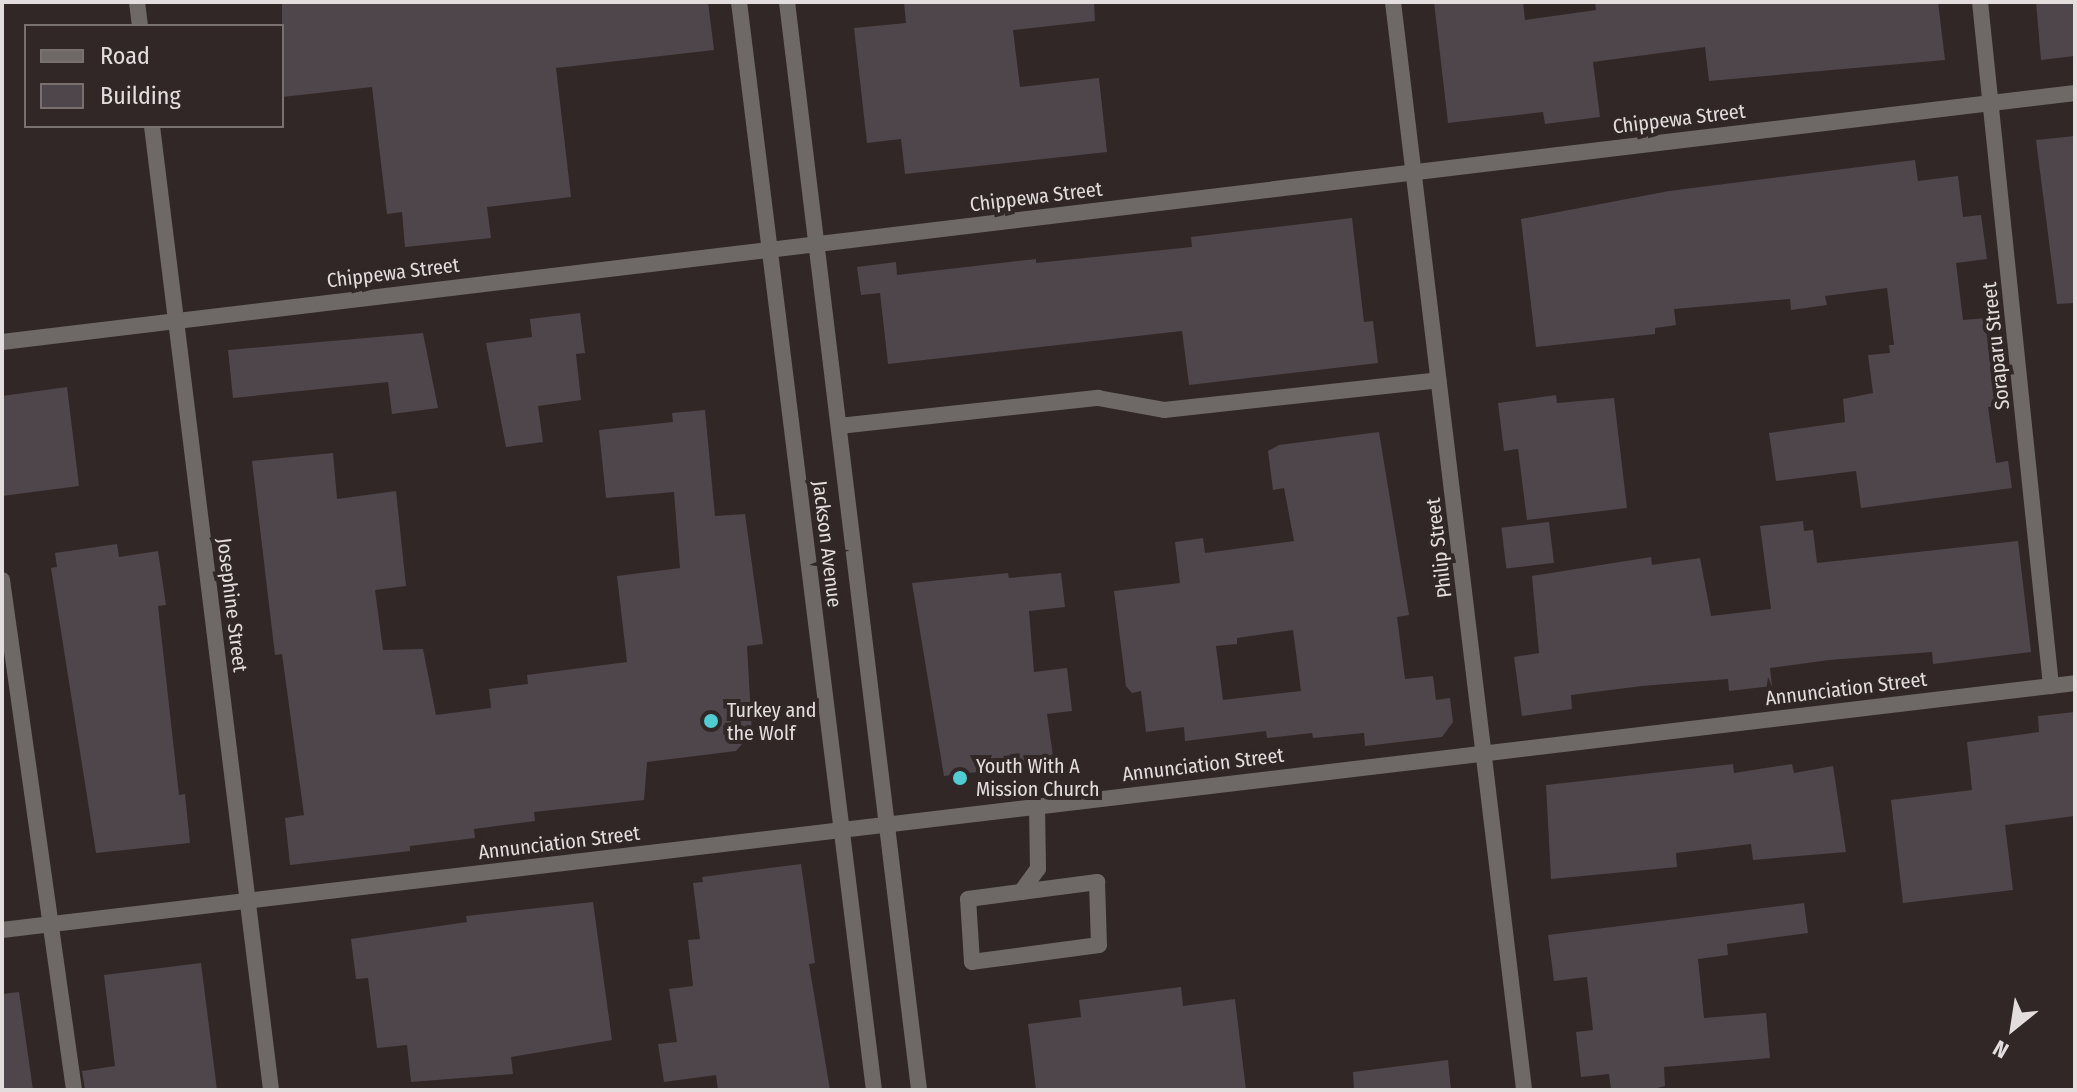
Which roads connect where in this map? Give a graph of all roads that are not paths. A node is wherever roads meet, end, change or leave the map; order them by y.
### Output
1 (137, 2) edge
2 (739, 2) edge
3 (787, 2) edge
4 (1393, 2) edge
5 (1980, 2) edge
6 (140, 24) edge
7 (2075, 93) edge
8 (1991, 101) junction
9 (152, 128) edge
10 (1414, 173) junction
11 (816, 243) junction
12 (770, 249) junction
13 (175, 319) junction
14 (2, 342) edge
15 (1438, 380) junction
16 (839, 426) junction
17 (2, 580) edge
18 (2075, 683) edge
19 (2051, 686) junction
20 (1483, 752) junction
21 (1037, 805) junction
22 (887, 823) junction
23 (842, 829) junction
24 (1021, 892) junction
25 (250, 900) junction
26 (49, 924) junction
27 (2, 930) edge
28 (74, 1090) edge
29 (271, 1090) edge
30 (874, 1090) edge
31 (919, 1090) edge
32 (1524, 1090) edge

1 - 6 street
2 - 12 street, Jackson Avenue
3 - 11 street, Jackson Avenue
4 - 10 street, Philip Street
5 - 8 street, Soraparu Street
7 - 8 street, Chippewa Street
8 - 10 street, Chippewa Street
8 - 19 street, Soraparu Street
9 - 13 street, Josephine Street
10 - 11 street, Chippewa Street
10 - 15 street, Philip Street
11 - 12 street, Chippewa Street
11 - 16 street, Jackson Avenue
12 - 13 street, Chippewa Street
12 - 23 street, Jackson Avenue
13 - 14 street, Chippewa Street
13 - 25 street, Josephine Street
15 - 16 street
15 - 20 street, Philip Street
16 - 22 street, Jackson Avenue
17 - 26 street
18 - 19 street, Annunciation Street
19 - 20 street, Annunciation Street
20 - 21 street, Annunciation Street
20 - 32 street, Philip Street
21 - 22 street, Annunciation Street
21 - 24 street
22 - 23 street, Annunciation Street
22 - 31 street, Jackson Avenue
23 - 25 street, Annunciation Street
23 - 30 street, Jackson Avenue
24 - 24 street
25 - 26 street, Annunciation Street
25 - 29 street, Josephine Street
26 - 27 street, Annunciation Street
26 - 28 street

